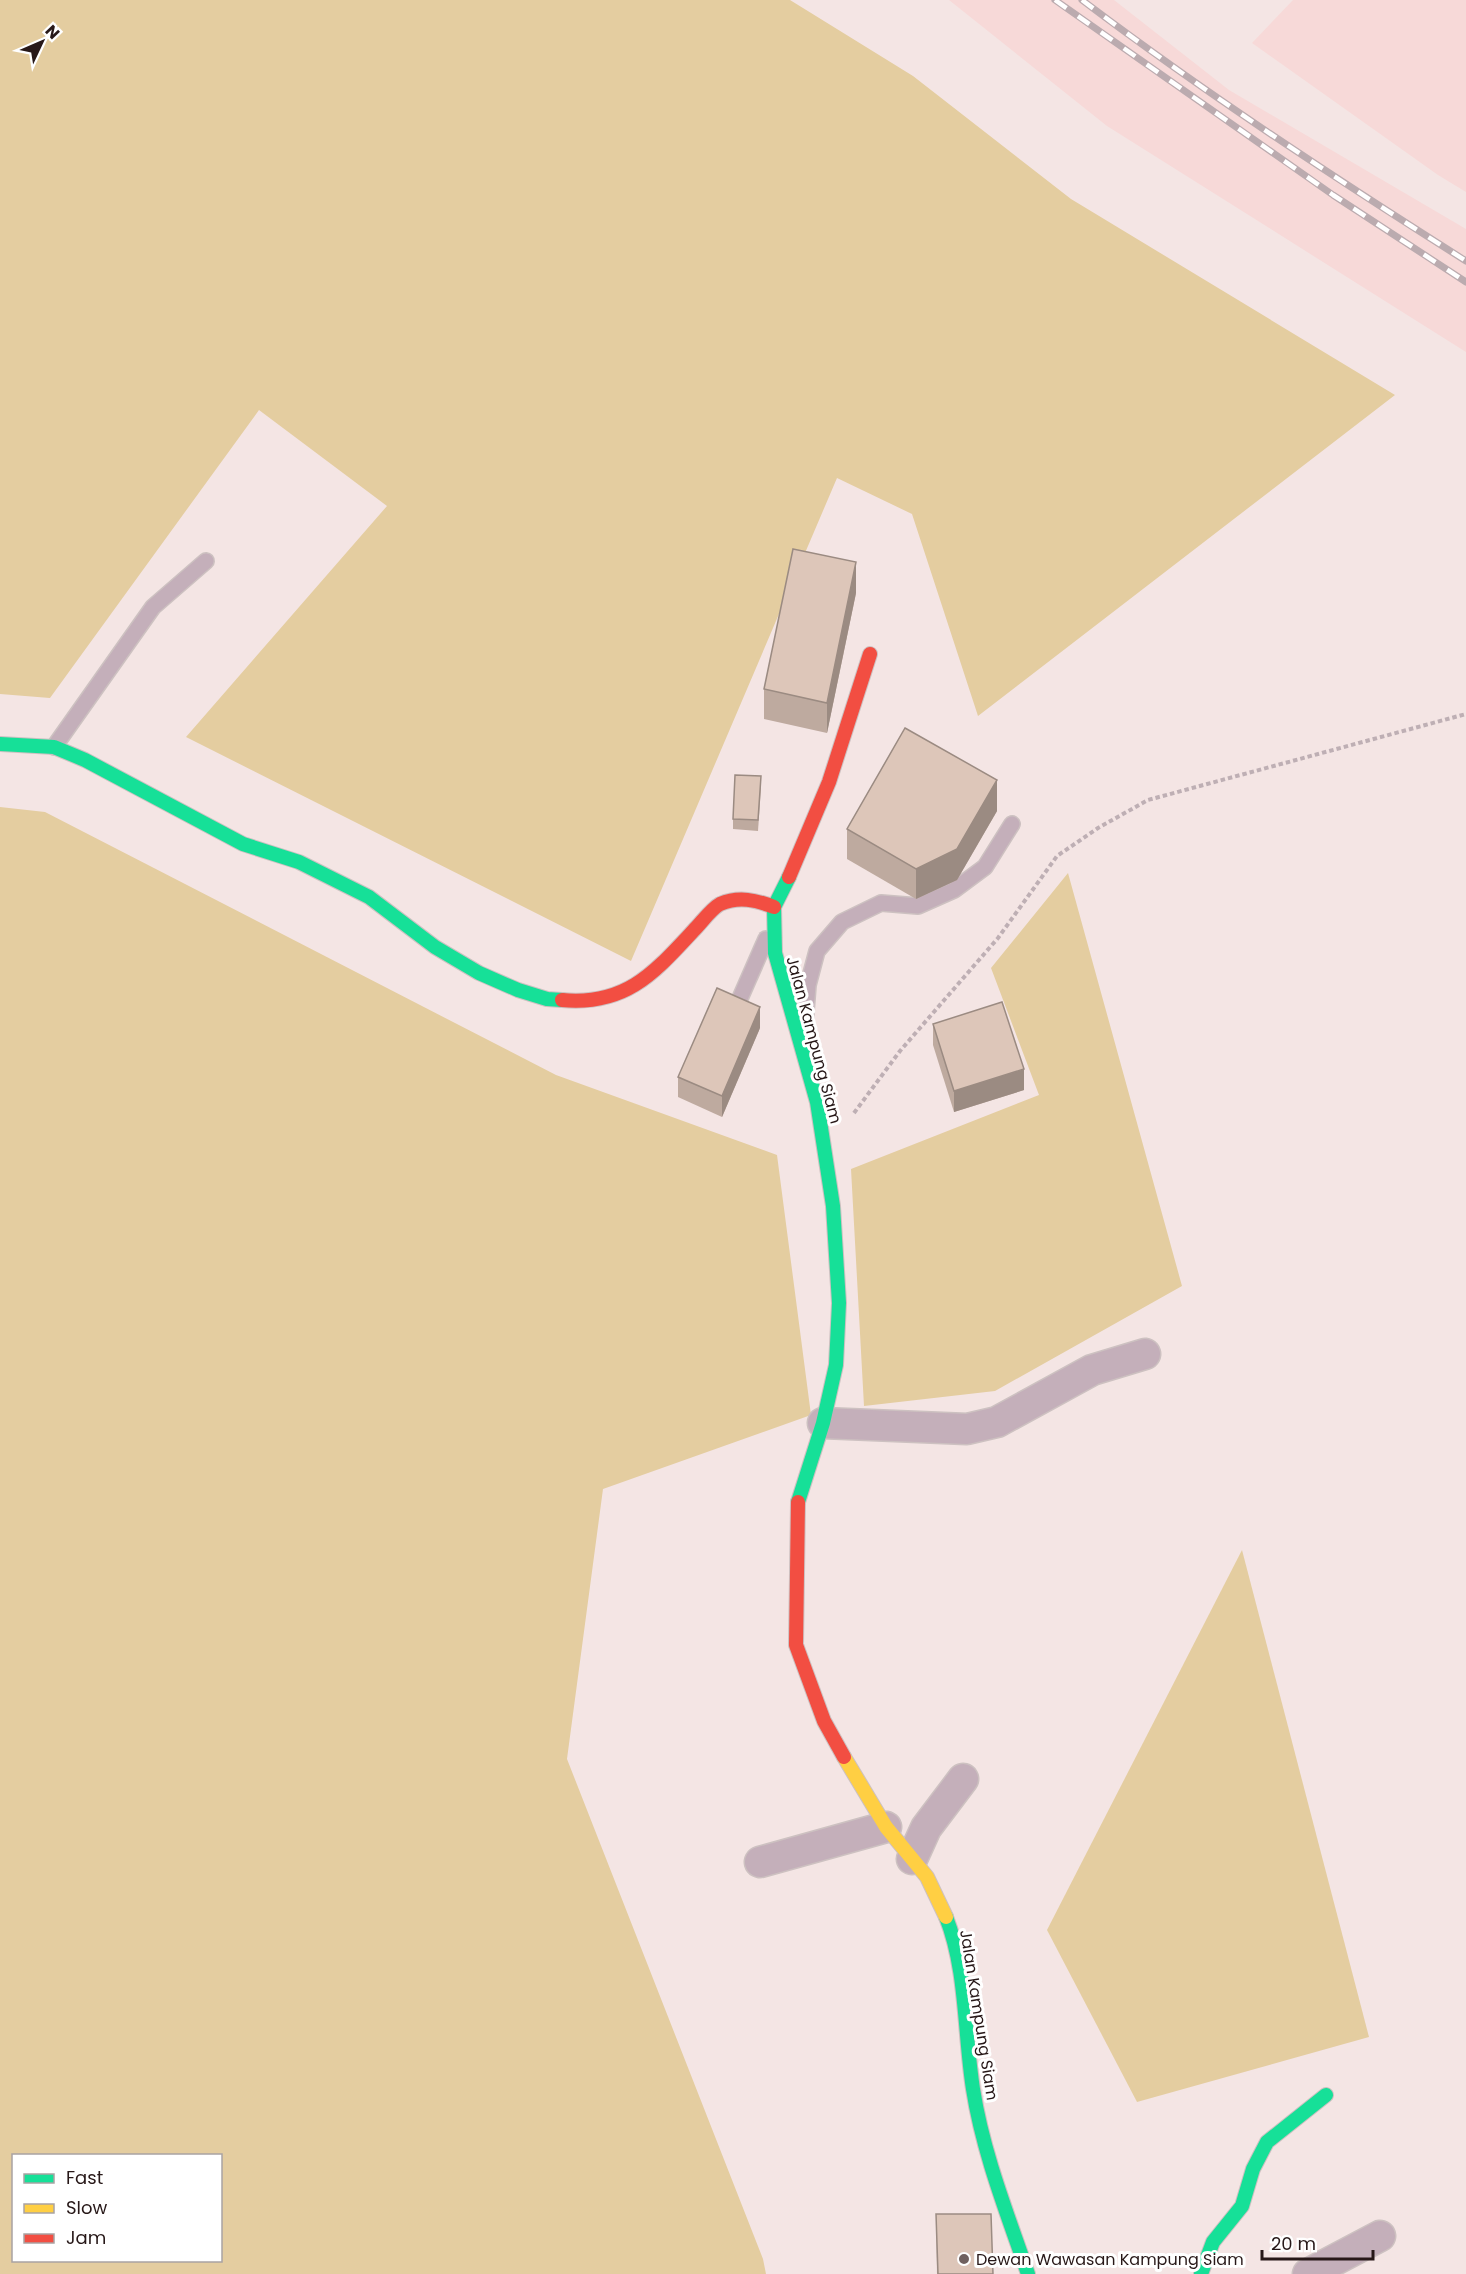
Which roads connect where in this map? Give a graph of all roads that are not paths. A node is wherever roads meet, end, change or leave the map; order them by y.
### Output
1 (206, 561) dead end
2 (870, 654) dead end
3 (0, 744) edge
4 (54, 747) junction
5 (1012, 824) dead end
6 (774, 907) junction
7 (734, 1012) edge
8 (802, 1051) junction
9 (1145, 1354) dead end
10 (824, 1423) junction
11 (963, 1779) dead end
12 (886, 1827) junction
13 (912, 1859) junction
14 (760, 1862) dead end
15 (1326, 2095) dead end
16 (1380, 2236) dead end
17 (1028, 2274) edge
18 (1200, 2274) edge
19 (1308, 2274) edge

1 - 4 lane
2 - 6 street
3 - 4 street
4 - 6 street
5 - 8 lane
6 - 7 lane
6 - 8 street, Jalan Kampung Siam
8 - 10 street, Jalan Kampung Siam
9 - 10 street
10 - 12 street, Jalan Kampung Siam
11 - 13 street
12 - 13 street, Jalan Kampung Siam
12 - 14 street
13 - 17 street, Jalan Kampung Siam
15 - 18 street
16 - 19 street

